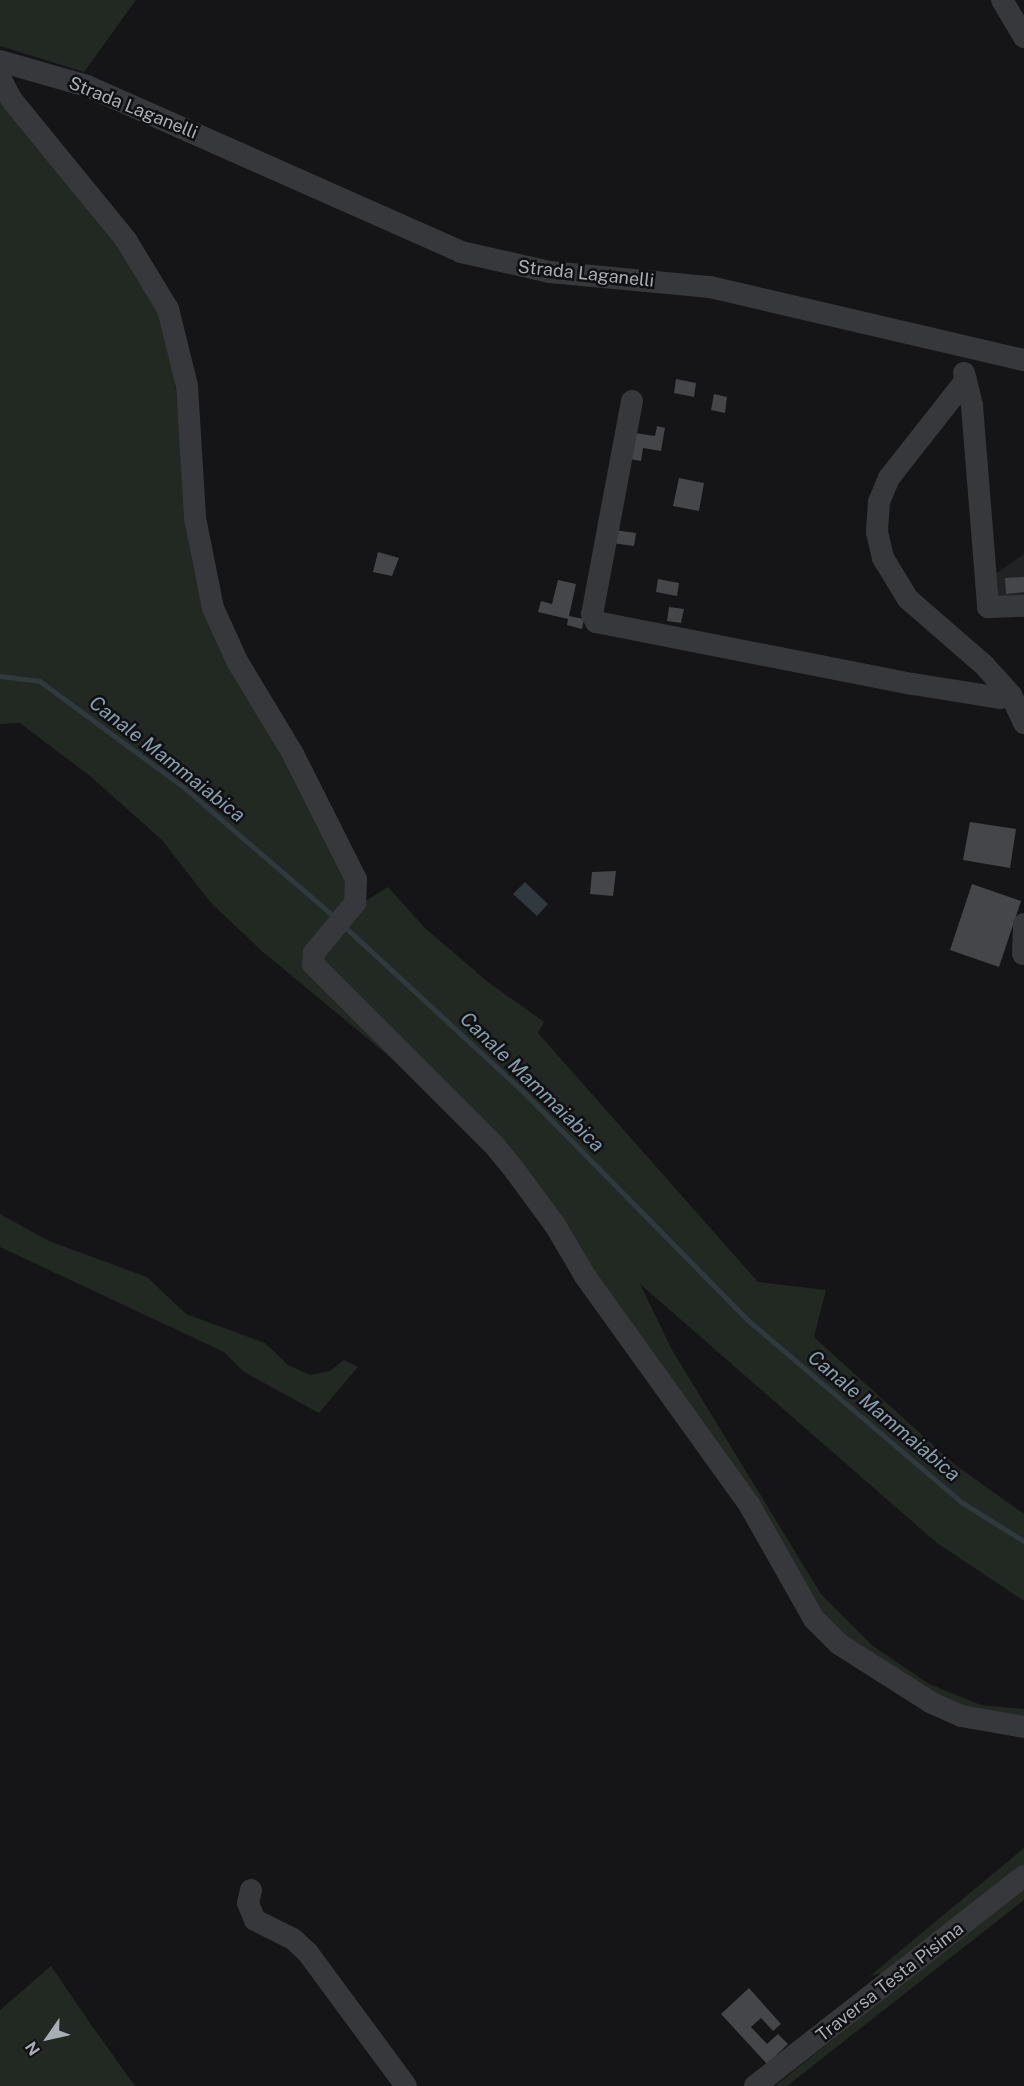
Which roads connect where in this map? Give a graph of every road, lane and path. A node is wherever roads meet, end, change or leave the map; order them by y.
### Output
1 (1002, 0) edge
2 (1024, 37) edge
3 (0, 61) edge
4 (0, 78) edge
5 (961, 348) junction
6 (1024, 360) edge
7 (966, 380) junction
8 (632, 401) dead end
9 (1024, 606) edge
10 (1011, 695) junction
11 (1024, 723) edge
12 (1024, 924) edge
13 (1023, 954) edge
14 (1024, 1727) edge
15 (1024, 1876) edge
16 (251, 1890) dead end
17 (406, 2086) edge
18 (755, 2086) edge

1 - 2 street
3 - 5 street, Strada Laganelli
4 - 14 street
5 - 6 street, Strada Laganelli
5 - 7 street
7 - 9 street
7 - 10 street
8 - 10 street
10 - 11 street
12 - 13 street
15 - 18 street, Traversa Testa Pisima
16 - 17 street

